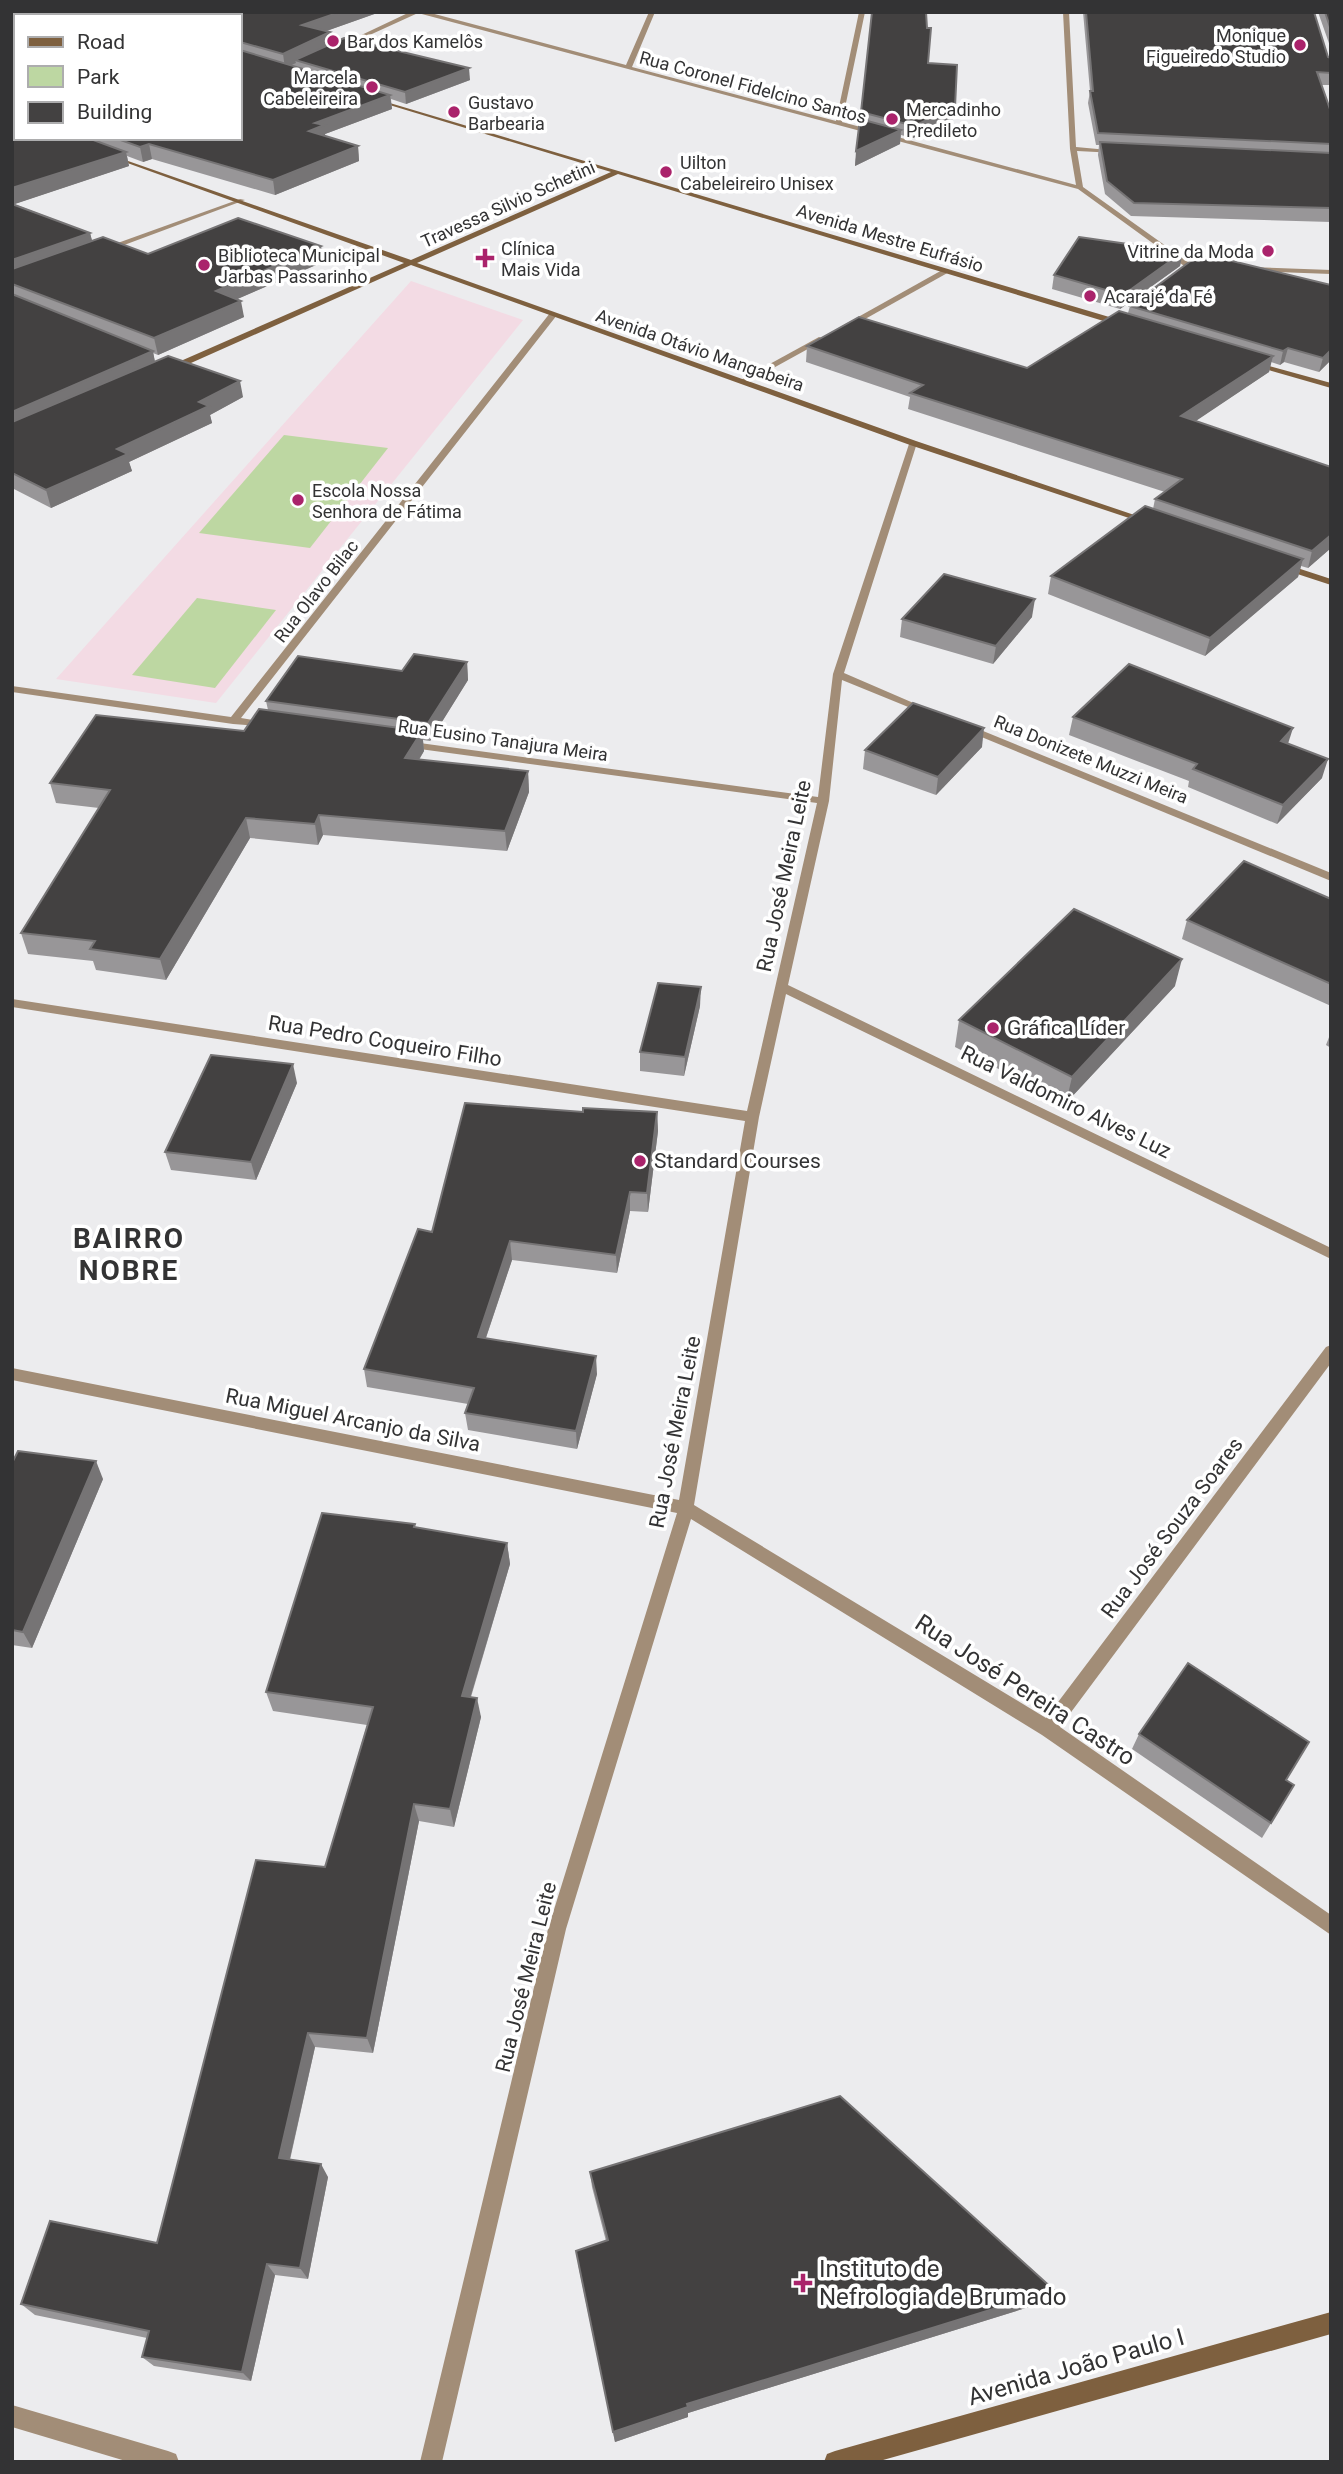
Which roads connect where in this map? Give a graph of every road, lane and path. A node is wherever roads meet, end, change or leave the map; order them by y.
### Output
1 (417, 12) edge
2 (652, 12) edge
3 (862, 12) edge
4 (1066, 12) edge
5 (332, 50) edge
6 (628, 68) junction
7 (365, 96) edge
8 (838, 125) junction
9 (1073, 149) junction
10 (100, 151) edge
11 (1127, 152) edge
12 (617, 172) junction
13 (1080, 188) junction
14 (242, 200) junction
15 (102, 251) edge
16 (412, 264) junction
17 (1190, 266) junction
18 (1203, 266) edge
19 (1243, 268) edge
20 (1257, 269) junction
21 (947, 271) junction
22 (1331, 272) edge
23 (1179, 274) edge
24 (1306, 281) edge
25 (1125, 313) edge
26 (553, 315) junction
27 (1114, 321) junction
28 (1127, 325) edge
29 (839, 329) edge
30 (827, 336) edge
31 (1242, 359) edge
32 (162, 362) edge
33 (174, 368) junction
34 (162, 373) edge
35 (743, 381) junction
36 (1331, 386) edge
37 (914, 443) junction
38 (1161, 526) edge
39 (1266, 561) edge
40 (1331, 582) edge
41 (838, 674) junction
42 (12, 689) edge
43 (939, 715) edge
44 (233, 721) junction
45 (951, 721) edge
46 (275, 726) edge
47 (398, 743) edge
48 (823, 801) junction
49 (1331, 877) edge
50 (783, 988) junction
51 (12, 1003) edge
52 (752, 1117) junction
53 (1331, 1254) edge
54 (1331, 1352) edge
55 (12, 1374) edge
56 (686, 1507) junction
57 (1048, 1730) junction
58 (1331, 1926) edge
59 (1331, 2323) edge
60 (12, 2416) edge
61 (168, 2462) edge
62 (431, 2462) edge
63 (835, 2462) edge

1 - 5 street
1 - 6 street, Rua Coronel Fidelcino Santos
2 - 6 street
3 - 8 street
4 - 9 street
6 - 8 street, Rua Coronel Fidelcino Santos
7 - 12 street, Avenida Mestre Eufrásio
8 - 13 street, Rua Coronel Fidelcino Santos
9 - 11 street
9 - 13 street
10 - 14 street, Avenida Otávio Mangabeira
12 - 16 street, Travessa Silvio Schetini
12 - 21 street, Avenida Mestre Eufrásio
13 - 17 street
14 - 15 street
14 - 16 street, Avenida Otávio Mangabeira
16 - 26 street, Avenida Otávio Mangabeira
16 - 33 street, Travessa Silvio Schetini
17 - 18 street
17 - 23 street
19 - 20 street
20 - 22 street
20 - 24 street
21 - 27 street, Avenida Mestre Eufrásio
21 - 29 street
25 - 27 street
26 - 35 street, Avenida Otávio Mangabeira
26 - 44 street, Rua Olavo Bilac
27 - 28 street, Avenida Mestre Eufrásio
30 - 35 street
31 - 36 street
32 - 33 street
33 - 34 street, Travessa Silvio Schetini
35 - 37 street, Avenida Otávio Mangabeira
37 - 38 street, Avenida Otávio Mangabeira
37 - 41 street, Rua José Meira Leite
39 - 40 street
41 - 43 street
41 - 48 street, Rua José Meira Leite
42 - 44 street
44 - 46 street
45 - 49 street, Rua Donizete Muzzi Meira
47 - 48 street, Rua Eusino Tanajura Meira
48 - 50 street, Rua José Meira Leite
50 - 52 street, Rua José Meira Leite
50 - 53 street, Rua Valdomiro Alves Luz
51 - 52 street, Rua Pedro Coqueiro Filho
52 - 56 street, Rua José Meira Leite
54 - 57 street, Rua José Souza Soares
55 - 56 street, Rua Miguel Arcanjo da Silva
56 - 57 street, Rua José Pereira Castro
56 - 62 street, Rua José Meira Leite
57 - 58 street, Rua José Pereira Castro
59 - 63 street, Avenida João Paulo I
60 - 61 street

